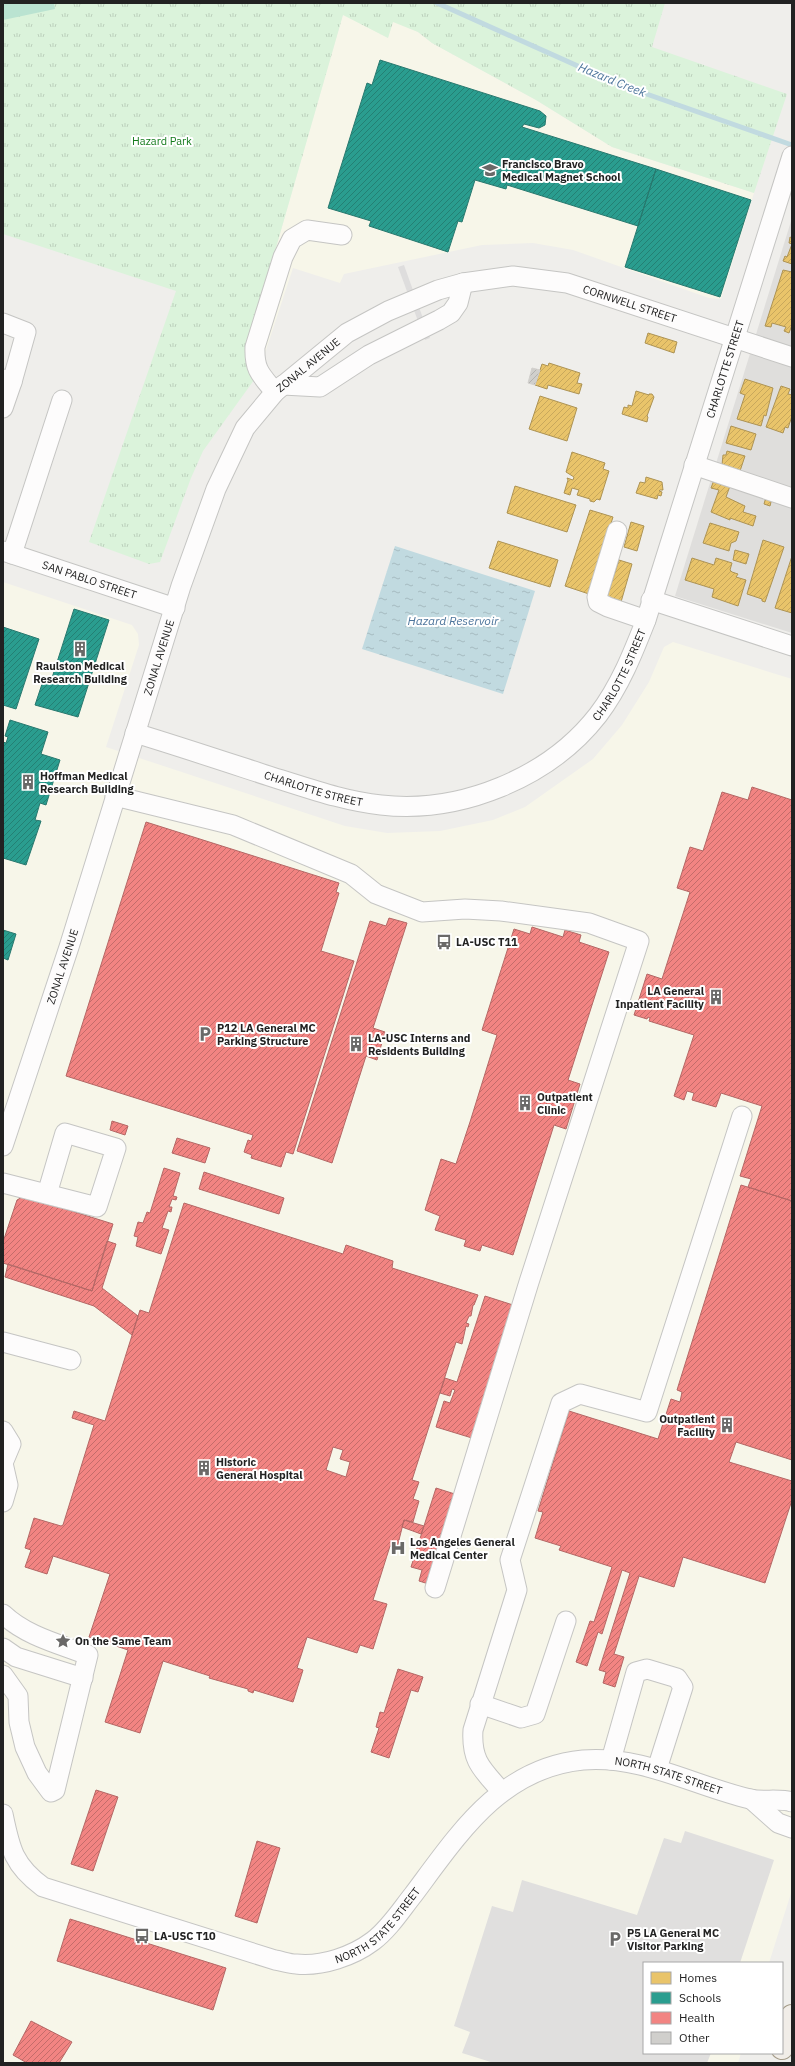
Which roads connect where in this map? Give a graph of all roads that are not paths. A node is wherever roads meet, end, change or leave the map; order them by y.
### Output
1 (792, 156) edge
2 (342, 235) dead end
3 (463, 282) junction
4 (3, 323) edge
5 (735, 338) junction
6 (792, 357) edge
7 (7, 380) edge
8 (279, 388) junction
9 (62, 400) dead end
10 (3, 408) edge
11 (694, 465) junction
12 (792, 498) edge
13 (617, 531) dead end
14 (7, 553) edge
15 (651, 600) junction
16 (175, 608) junction
17 (646, 620) junction
18 (792, 646) edge
19 (135, 732) junction
20 (115, 796) junction
21 (742, 1116) dead end
22 (3, 1146) edge
23 (3, 1183) edge
24 (47, 1194) dead end
25 (3, 1342) edge
26 (71, 1360) dead end
27 (3, 1431) edge
28 (3, 1463) edge
29 (3, 1502) edge
30 (435, 1588) dead end
31 (3, 1614) edge
32 (566, 1621) dead end
33 (3, 1648) edge
34 (3, 1675) edge
35 (83, 1678) junction
36 (480, 1704) junction
37 (610, 1760) junction
38 (657, 1769) junction
39 (501, 1791) junction
40 (751, 1799) junction
41 (792, 1802) edge
42 (3, 1814) edge
43 (792, 1828) edge

1 - 5 street, CHARLOTTE STREET
2 - 8 street
3 - 5 street, CORNWELL STREET
3 - 8 street, ZONAL AVENUE
3 - 8 street
4 - 7 street
5 - 6 street, CORNWELL STREET
5 - 11 street, CHARLOTTE STREET
7 - 10 street
8 - 16 street, ZONAL AVENUE
9 - 14 street
11 - 12 street
11 - 15 street, CHARLOTTE STREET
13 - 17 street
14 - 16 street, SAN PABLO STREET
15 - 17 street, CHARLOTTE STREET
15 - 18 street
16 - 19 street, ZONAL AVENUE
17 - 19 street, CHARLOTTE STREET
19 - 20 street, ZONAL AVENUE
20 - 22 street, ZONAL AVENUE
20 - 30 street
21 - 36 street
23 - 24 street
25 - 26 street
27 - 28 street
28 - 29 street
31 - 35 street
32 - 36 street
33 - 35 street
34 - 35 street
36 - 39 street
37 - 38 street, NORTH STATE STREET
37 - 38 street
37 - 39 street, NORTH STATE STREET
38 - 40 street, NORTH STATE STREET
39 - 42 street, NORTH STATE STREET
40 - 41 street, NORTH STATE STREET
40 - 43 street, NORTH STATE STREET

